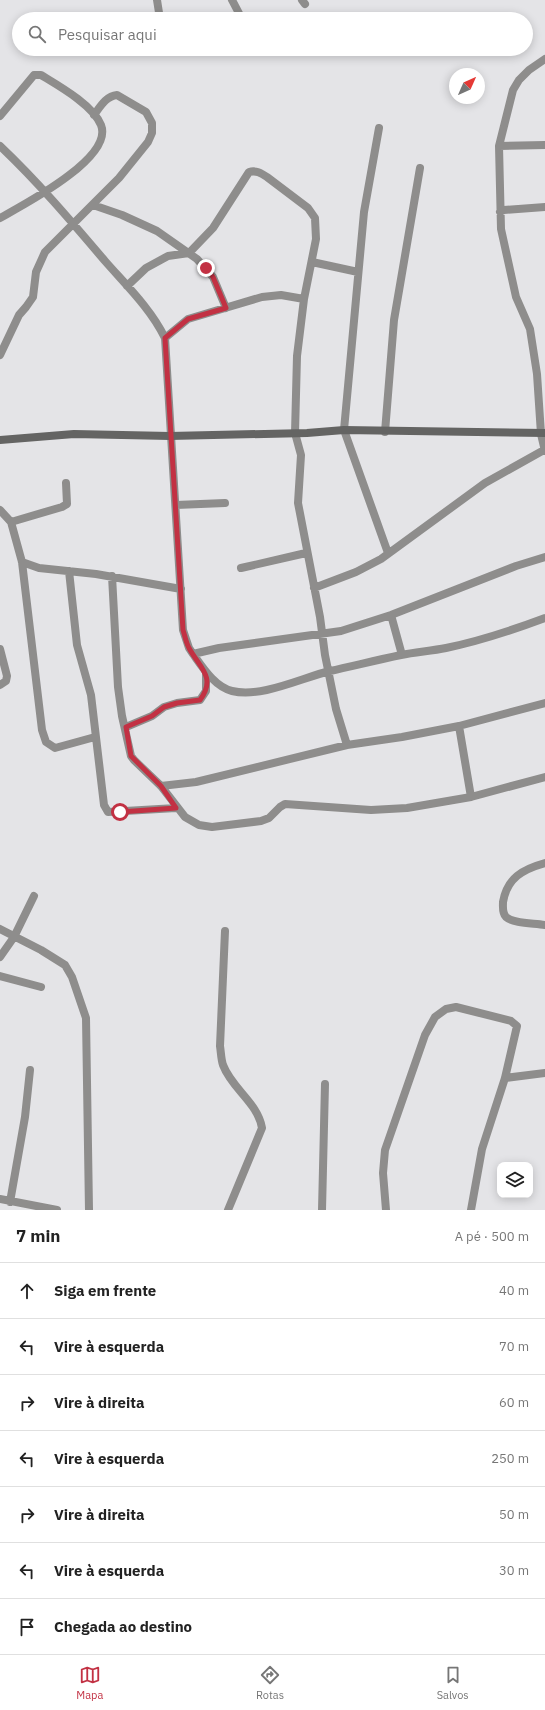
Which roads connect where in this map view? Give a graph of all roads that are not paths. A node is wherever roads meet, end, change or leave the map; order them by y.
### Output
1 (157, 0) edge
2 (232, 0) edge
3 (159, 12) edge
4 (238, 12) edge
5 (545, 59) edge
6 (94, 115) junction
7 (0, 116) edge
8 (379, 128) dead end
9 (545, 145) edge
10 (0, 146) edge
11 (499, 146) junction
12 (420, 168) dead end
13 (46, 192) junction
14 (92, 205) junction
15 (545, 207) edge
16 (500, 212) junction
17 (0, 218) edge
18 (72, 223) junction
19 (189, 253) junction
20 (312, 262) junction
21 (358, 272) junction
22 (127, 286) junction
23 (304, 299) junction
24 (226, 308) junction
25 (165, 338) junction
26 (0, 355) edge
27 (344, 430) junction
28 (385, 432) junction
29 (295, 433) junction
30 (543, 434) edge
31 (170, 436) junction
32 (0, 440) edge
33 (545, 450) edge
34 (66, 483) dead end
35 (225, 503) dead end
36 (176, 505) junction
37 (0, 510) edge
38 (11, 522) junction
39 (306, 553) junction
40 (388, 553) junction
41 (545, 556) edge
42 (22, 562) junction
43 (241, 568) dead end
44 (69, 571) junction
45 (112, 576) junction
46 (314, 588) junction
47 (181, 589) junction
48 (392, 615) junction
49 (545, 618) edge
50 (320, 633) junction
51 (0, 649) edge
52 (194, 654) junction
53 (402, 655) junction
54 (328, 672) junction
55 (206, 673) junction
56 (0, 684) edge
57 (545, 703) edge
58 (459, 726) junction
59 (126, 727) junction
60 (95, 737) junction
61 (347, 745) junction
62 (545, 777) edge
63 (161, 786) junction
64 (471, 797) junction
65 (176, 808) junction
66 (545, 863) edge
67 (34, 896) dead end
68 (545, 925) edge
69 (0, 929) edge
70 (225, 930) dead end
71 (14, 937) junction
72 (0, 957) edge
73 (0, 976) edge
74 (41, 987) dead end
75 (30, 1070) dead end
76 (545, 1073) edge
77 (505, 1078) junction
78 (325, 1084) dead end
79 (0, 1199) edge
80 (10, 1202) junction
81 (57, 1210) edge
82 (90, 1210) edge
83 (228, 1210) edge
84 (322, 1210) edge
85 (386, 1210) edge
86 (471, 1210) edge

1 - 3 street
2 - 4 street
5 - 11 street
6 - 7 street
6 - 13 street
6 - 14 street
8 - 21 street
9 - 11 street
10 - 13 street
11 - 16 street
12 - 28 street
13 - 17 street
13 - 18 street
14 - 18 street
14 - 19 street
15 - 16 street
16 - 30 street
18 - 22 street
18 - 26 street
19 - 20 street
19 - 22 street
19 - 24 street
20 - 21 street
20 - 23 street
21 - 27 street
22 - 25 street
23 - 24 street
23 - 29 street
24 - 25 street
25 - 31 street
27 - 28 street
27 - 29 street
27 - 40 street
28 - 30 street
29 - 31 street
29 - 39 street
30 - 33 street
31 - 32 street
31 - 36 street
33 - 40 street
34 - 38 street
35 - 36 street
36 - 47 street
37 - 38 street
38 - 42 street
39 - 43 street
39 - 46 street
40 - 46 street
41 - 48 street
42 - 44 street
42 - 60 street
44 - 45 street
44 - 60 street
45 - 47 street
45 - 59 street
46 - 50 street
47 - 52 street
48 - 50 street
48 - 53 street
49 - 53 street
50 - 52 street
50 - 54 street
51 - 56 street
52 - 55 street
53 - 54 street
54 - 55 street
54 - 61 street
55 - 59 street
57 - 58 street
58 - 61 street
58 - 64 street
59 - 63 street
60 - 65 street
61 - 63 street
62 - 64 street
63 - 65 street
64 - 65 street
66 - 68 street
67 - 71 street
69 - 71 street
70 - 83 street
71 - 72 street
71 - 82 street
73 - 74 street
75 - 80 street
76 - 77 street
77 - 85 street
77 - 86 street
78 - 84 street
79 - 80 street
80 - 81 street

